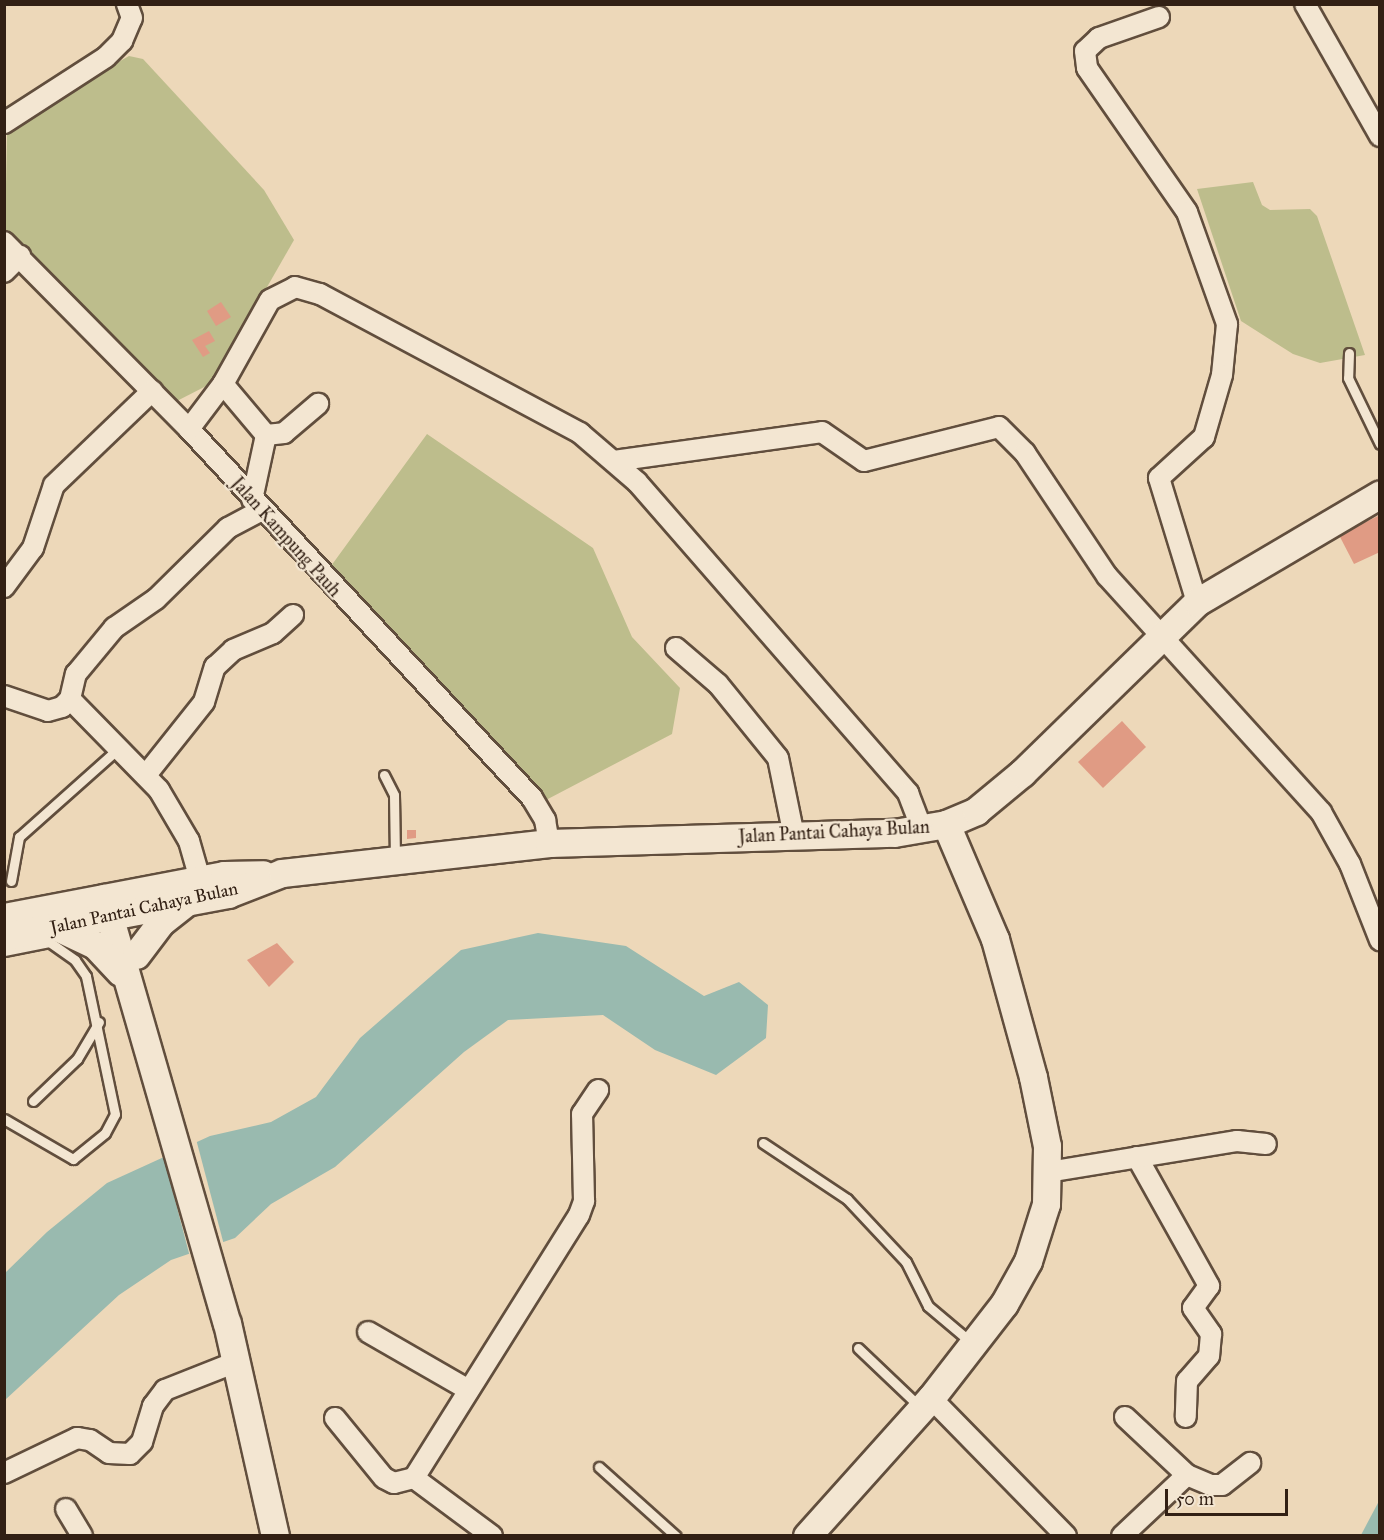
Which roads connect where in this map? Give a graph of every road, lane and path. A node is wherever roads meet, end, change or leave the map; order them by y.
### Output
1 (128, 4) edge
2 (1305, 4) edge
3 (1159, 17) dead end
4 (4, 123) edge
5 (1380, 136) edge
6 (4, 242) edge
7 (20, 256) junction
8 (4, 272) edge
9 (1349, 353) dead end
10 (223, 384) junction
11 (152, 391) junction
12 (318, 404) dead end
13 (189, 429) junction
14 (266, 435) junction
15 (1380, 444) edge
16 (614, 461) junction
17 (1380, 494) edge
18 (256, 505) junction
19 (4, 588) edge
20 (1197, 602) junction
21 (293, 615) dead end
22 (1159, 637) junction
23 (676, 648) dead end
24 (4, 696) edge
25 (70, 699) junction
26 (119, 747) junction
27 (146, 775) junction
28 (384, 775) dead end
29 (943, 825) junction
30 (794, 836) junction
31 (549, 843) junction
32 (395, 862) junction
33 (11, 881) dead end
34 (197, 890) junction
35 (114, 906) junction
36 (4, 916) edge
37 (51, 932) junction
38 (4, 936) edge
39 (1380, 940) edge
40 (4, 951) edge
41 (130, 967) junction
42 (99, 1022) junction
43 (598, 1090) dead end
44 (33, 1101) dead end
45 (4, 1119) edge
46 (763, 1143) dead end
47 (1266, 1144) dead end
48 (1137, 1157) junction
49 (1048, 1172) junction
50 (368, 1332) dead end
51 (974, 1345) junction
52 (858, 1348) dead end
53 (236, 1362) junction
54 (469, 1390) junction
55 (926, 1403) junction
56 (1125, 1417) dead end
57 (1186, 1417) dead end
58 (335, 1418) dead end
59 (1250, 1463) dead end
60 (599, 1467) dead end
61 (4, 1473) edge
62 (1187, 1474) junction
63 (414, 1478) junction
64 (66, 1509) dead end
65 (818, 1532) edge
66 (82, 1536) edge
67 (275, 1536) edge
68 (492, 1536) edge
69 (676, 1536) edge
70 (1066, 1536) edge
71 (1122, 1536) edge

1 - 4 street
2 - 5 street
3 - 20 street
6 - 7 street, Jalan Kampung Pauh
7 - 8 street
7 - 11 street, Jalan Kampung Pauh
9 - 15 lane
10 - 13 street
10 - 14 street
10 - 16 street
11 - 13 street, Jalan Kampung Pauh
11 - 19 street
12 - 14 street
13 - 18 street, Jalan Kampung Pauh
14 - 18 street
16 - 22 street
16 - 29 street
17 - 20 street
18 - 25 street
18 - 31 street, Jalan Kampung Pauh
20 - 22 street
21 - 27 street
22 - 29 street
22 - 39 street
23 - 30 street
24 - 25 street
25 - 26 street
26 - 27 street
26 - 33 lane
27 - 34 street
28 - 32 lane
29 - 30 street, Jalan Pantai Cahaya Bulan
29 - 49 street
30 - 31 street, Jalan Pantai Cahaya Bulan
31 - 32 street, Jalan Pantai Cahaya Bulan
32 - 34 street, Jalan Pantai Cahaya Bulan
34 - 35 street, Jalan Pantai Cahaya Bulan
34 - 41 street
35 - 36 street, Jalan Pantai Cahaya Bulan
35 - 37 street, Jalan Pantai Cahaya Bulan
35 - 41 street
37 - 38 street, Jalan Pantai Cahaya Bulan
37 - 40 lane
37 - 41 street
37 - 42 lane
41 - 53 street
42 - 44 lane
42 - 45 lane
43 - 54 street
46 - 51 lane
47 - 48 street
48 - 49 street
48 - 57 street
49 - 51 street
50 - 54 street
51 - 55 street
52 - 55 lane
53 - 61 street
53 - 67 street
54 - 63 street
55 - 65 street
55 - 70 street
56 - 62 street
58 - 63 street
59 - 62 street
60 - 69 lane
62 - 71 street
63 - 68 street
64 - 66 street

